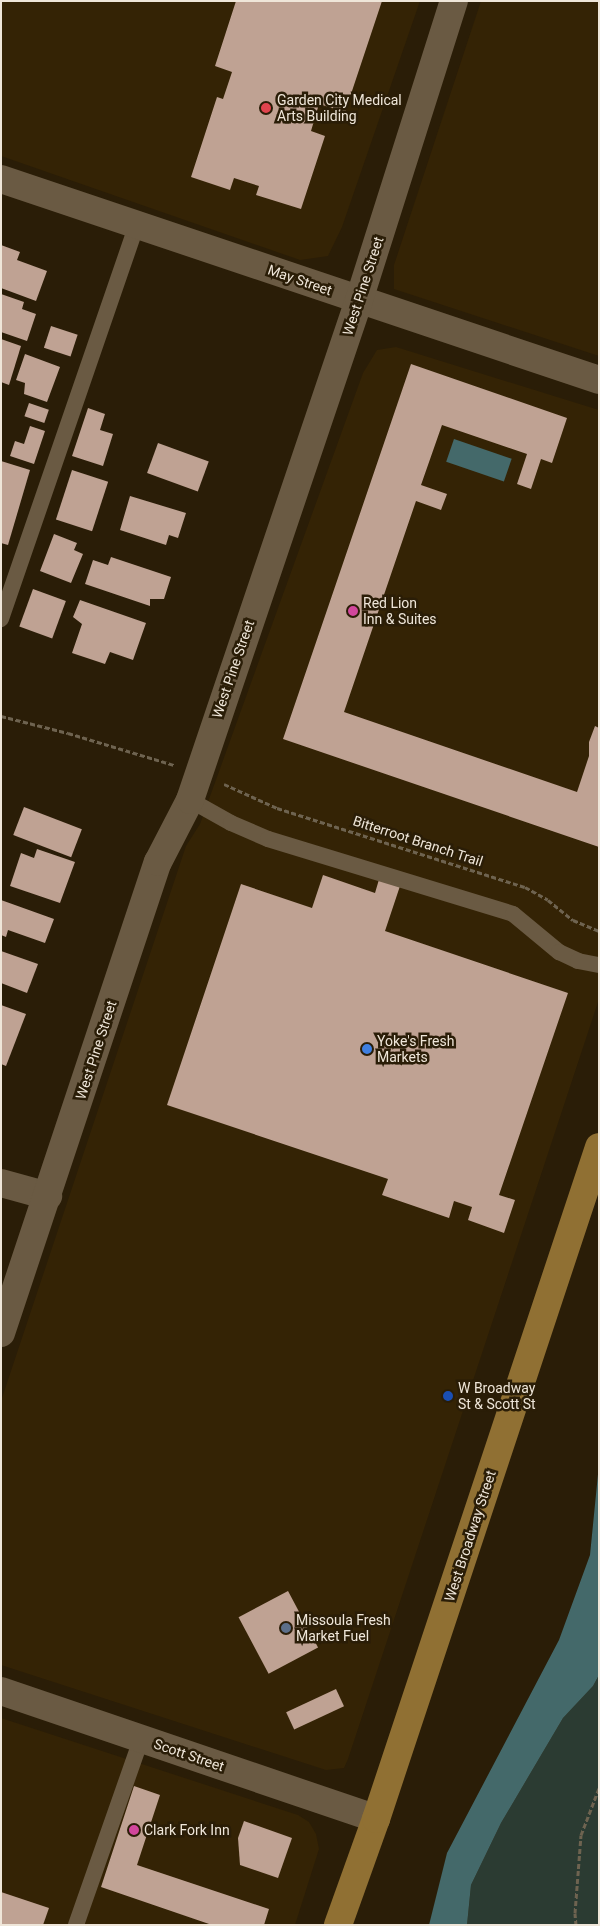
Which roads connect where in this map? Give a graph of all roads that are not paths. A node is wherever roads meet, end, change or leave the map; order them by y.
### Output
1 (454, 1) edge
2 (1, 179) edge
3 (137, 225) junction
4 (359, 300) junction
5 (599, 380) edge
6 (1, 619) edge
7 (190, 800) junction
8 (599, 965) edge
9 (599, 1147) edge
10 (1, 1183) edge
11 (48, 1196) junction
12 (1, 1333) edge
13 (1, 1691) edge
14 (141, 1738) junction
15 (376, 1819) junction
16 (76, 1925) edge
17 (338, 1925) edge

1 - 4 street, West Pine Street
2 - 3 street, May Street
3 - 4 street, May Street
3 - 6 lane
4 - 5 street, May Street
4 - 7 street, West Pine Street
7 - 8 lane
7 - 11 street, West Pine Street
9 - 15 main road, West Broadway Street
10 - 11 street
11 - 12 street, West Pine Street
13 - 14 street, Scott Street
14 - 15 street, Scott Street
14 - 16 lane
15 - 17 main road, West Broadway Street

